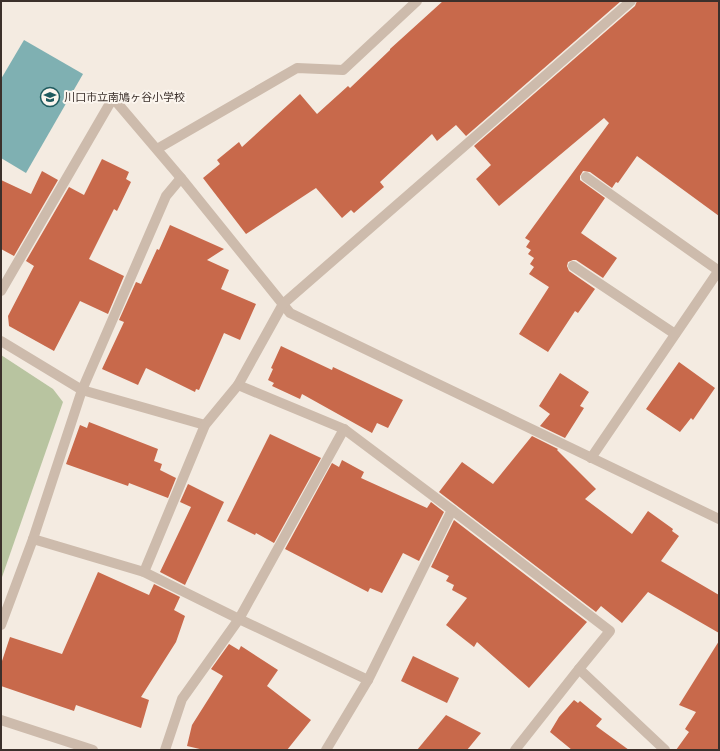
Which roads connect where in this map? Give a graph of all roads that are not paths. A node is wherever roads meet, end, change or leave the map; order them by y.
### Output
1 (417, 1) edge
2 (631, 1) edge
3 (157, 149) junction
4 (586, 177) dead end
5 (181, 178) junction
6 (574, 266) dead end
7 (719, 271) edge
8 (1, 291) edge
9 (283, 304) junction
10 (675, 334) junction
11 (1, 341) edge
12 (238, 385) junction
13 (82, 390) junction
14 (205, 425) junction
15 (344, 429) junction
16 (591, 458) junction
17 (452, 510) junction
18 (719, 519) edge
19 (32, 539) junction
20 (144, 572) junction
21 (239, 619) junction
22 (1, 625) edge
23 (579, 669) junction
24 (368, 680) junction
25 (1, 720) edge
26 (93, 750) edge
27 (165, 750) edge
28 (326, 750) edge
29 (515, 750) edge
30 (665, 750) edge

1 - 3 street
2 - 9 street
3 - 5 street
3 - 8 street
4 - 7 street
5 - 9 street
5 - 13 street
6 - 10 street
7 - 10 street
9 - 12 street
9 - 16 street
10 - 16 street
11 - 13 street
12 - 14 street
12 - 15 street
13 - 14 street
13 - 19 street
14 - 20 street
15 - 17 street
15 - 21 street
16 - 18 street
17 - 23 street
17 - 24 street
19 - 20 street
19 - 22 street
20 - 21 street
21 - 24 street
21 - 27 street
23 - 29 street
23 - 30 street
24 - 28 street
25 - 26 street

